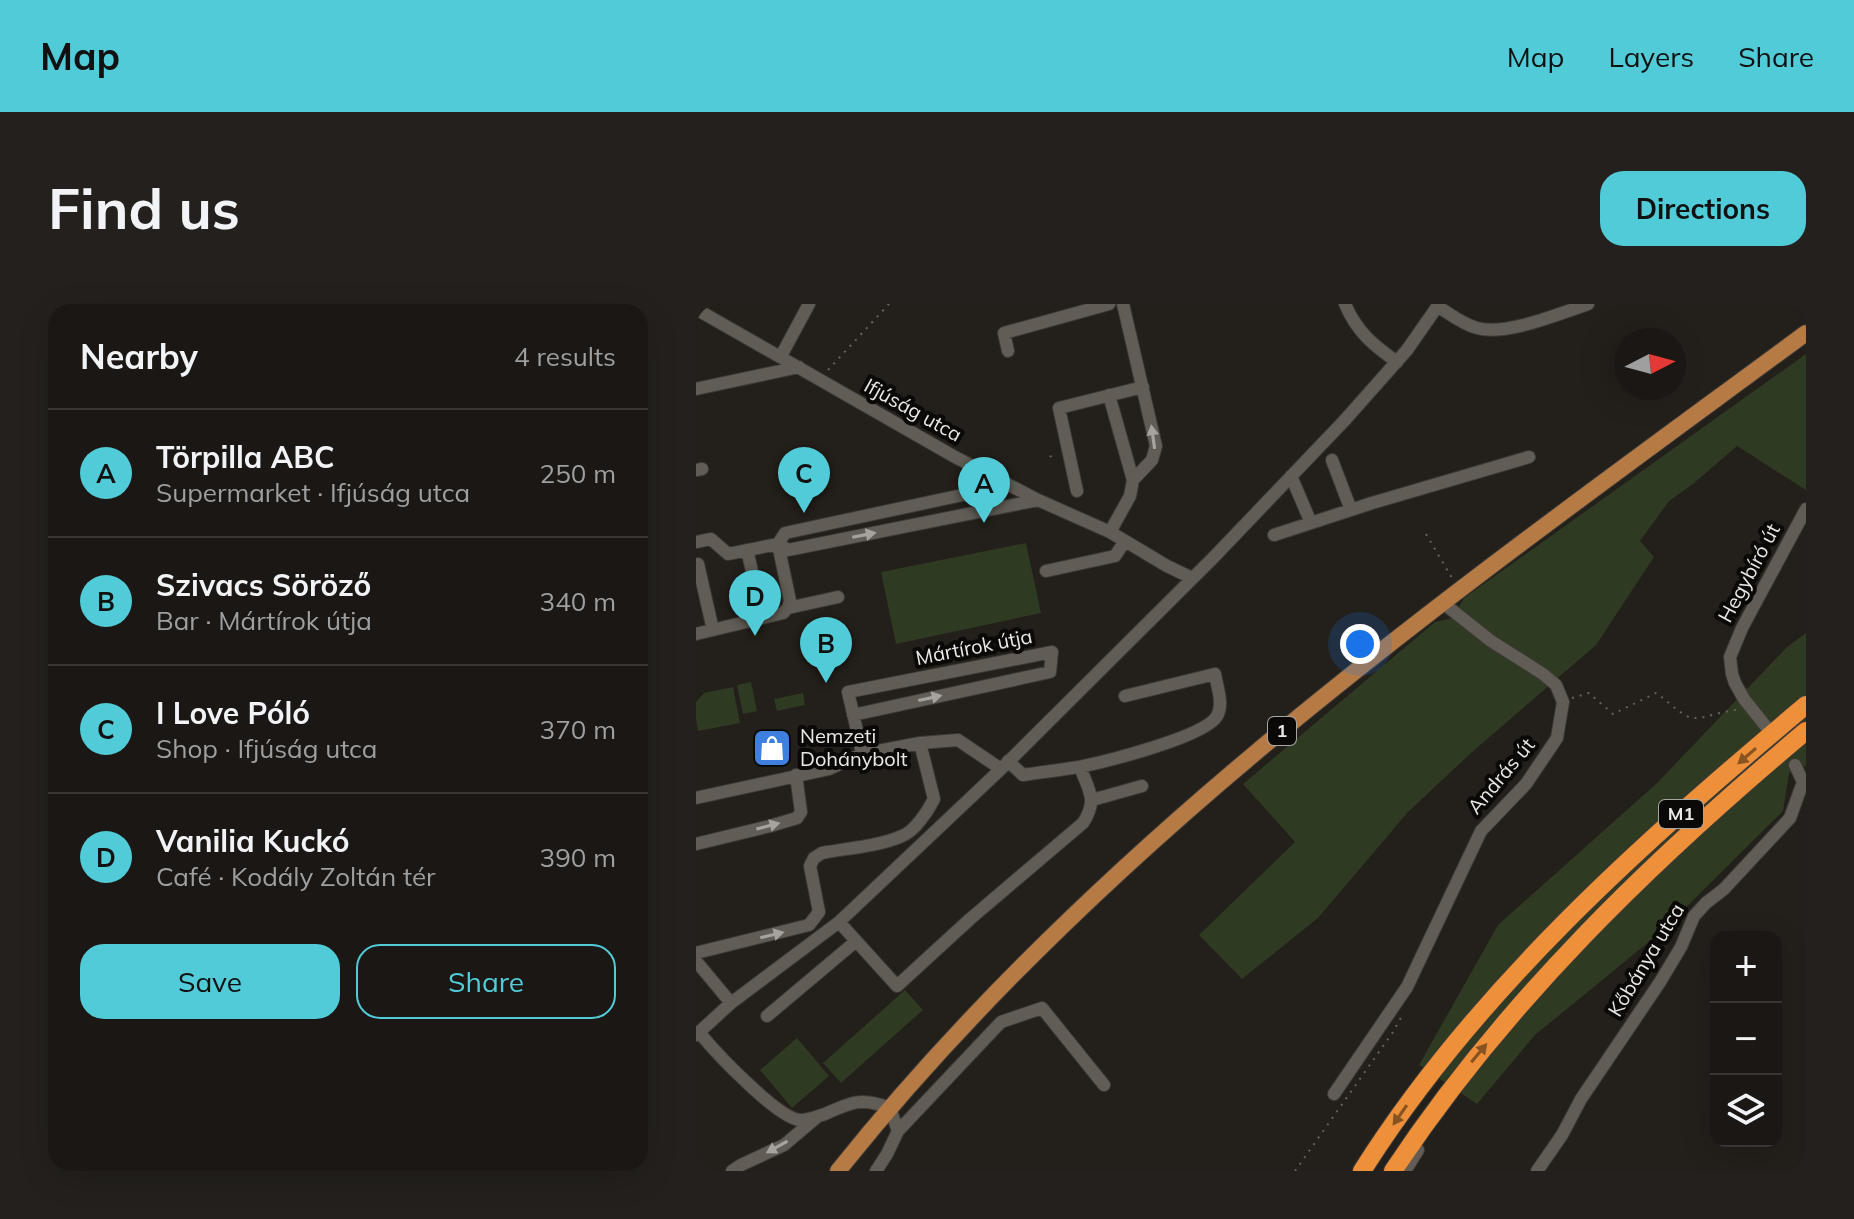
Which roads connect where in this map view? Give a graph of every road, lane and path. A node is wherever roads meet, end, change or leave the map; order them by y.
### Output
1 (809, 304) edge
2 (889, 304) edge
3 (1109, 304) edge
4 (1123, 304) edge
5 (1345, 304) edge
6 (1588, 304) edge
7 (1438, 305) edge
8 (696, 309) edge
9 (703, 313) edge
10 (1806, 333) edge
11 (1008, 351) dead end
12 (781, 356) junction
13 (1397, 362) junction
14 (799, 367) junction
15 (819, 380) junction
16 (1143, 387) junction
17 (696, 389) edge
18 (1109, 395) junction
19 (1529, 457) dead end
20 (1332, 460) dead end
21 (1291, 476) junction
22 (1133, 480) junction
23 (1009, 485) junction
24 (1077, 491) dead end
25 (1038, 500) junction
26 (1806, 509) edge
27 (1351, 510) junction
28 (1311, 523) junction
29 (1110, 532) junction
30 (1426, 534) dead end
31 (1274, 535) dead end
32 (1125, 541) junction
33 (696, 542) edge
34 (778, 544) junction
35 (747, 550) junction
36 (698, 564) dead end
37 (1046, 571) dead end
38 (1192, 578) junction
39 (1460, 590) junction
40 (838, 597) dead end
41 (1443, 603) junction
42 (788, 608) junction
43 (763, 618) junction
44 (713, 630) junction
45 (696, 634) edge
46 (1125, 696) dead end
47 (1563, 702) junction
48 (1806, 705) edge
49 (1751, 707) junction
50 (853, 715) junction
51 (1768, 729) dead end
52 (1806, 731) edge
53 (920, 743) junction
54 (862, 754) junction
55 (1004, 765) junction
56 (1795, 765) dead end
57 (1080, 767) junction
58 (796, 775) junction
59 (1805, 782) edge
60 (1142, 786) dead end
61 (696, 798) edge
62 (1092, 800) junction
63 (696, 844) edge
64 (839, 922) junction
65 (855, 942) junction
66 (696, 953) edge
67 (696, 961) edge
68 (731, 1003) junction
69 (767, 1016) dead end
70 (697, 1034) edge
71 (1104, 1085) dead end
72 (1334, 1094) dead end
73 (890, 1108) junction
74 (1431, 1115) junction
75 (818, 1116) junction
76 (898, 1131) junction
77 (1364, 1166) edge
78 (732, 1171) edge
79 (838, 1171) edge
80 (876, 1171) edge
81 (1393, 1171) edge
82 (1405, 1171) edge
83 (1537, 1171) edge

1 - 12 street
2 - 15 path
3 - 11 street
4 - 16 street
5 - 13 street
6 - 7 street
7 - 13 street
8 - 9 street, Ifjúság utca
9 - 12 street, Ifjúság utca
10 - 39 main road, 1
12 - 14 street, Ifjúság utca
13 - 21 street
14 - 15 street, Ifjúság utca
14 - 17 street
15 - 23 street, Ifjúság utca
16 - 18 street
22 -> 16 street
18 - 22 street
18 - 24 street
19 - 27 street
20 - 27 street
21 - 28 street
21 - 38 street
22 - 29 street
23 - 25 street, Ifjúság utca
23 - 34 street
25 - 29 street, Ifjúság utca
34 -> 25 street
26 - 49 street, Hegybíró út
27 - 28 street
28 - 31 street
29 - 32 street, Ifjúság utca
30 - 39 path
32 - 37 street
32 - 38 street, Ifjúság utca
33 - 35 street
34 - 35 street
34 - 42 street
35 - 43 street
36 - 44 street
38 - 55 street
39 - 41 main road, 1
40 - 42 street
41 - 47 street
41 - 73 main road, 1
42 - 43 street
43 - 44 street
44 - 45 street
46 - 57 street
47 - 49 path
47 - 72 street, András út
48 -> 77 highway, M1
49 - 51 street
50 -> 50 street, Mártírok útja
50 - 54 street, Mártírok útja
74 -> 52 highway, M1
53 - 54 street
53 - 55 street
66 -> 53 street
54 - 58 street
55 - 57 street
55 - 64 street
56 - 59 street
57 - 62 street
58 - 61 street
63 -> 58 street
59 - 83 street, Kőbánya utca
60 - 62 street
62 - 65 street
64 - 65 street
64 - 68 street
65 - 69 street
67 - 68 street
68 - 70 street
70 - 75 street
71 - 76 street
73 - 75 street
73 - 76 street
73 - 79 main road, 1
74 - 81 highway, M1
74 - 82 street
75 -> 78 street
76 - 80 street

